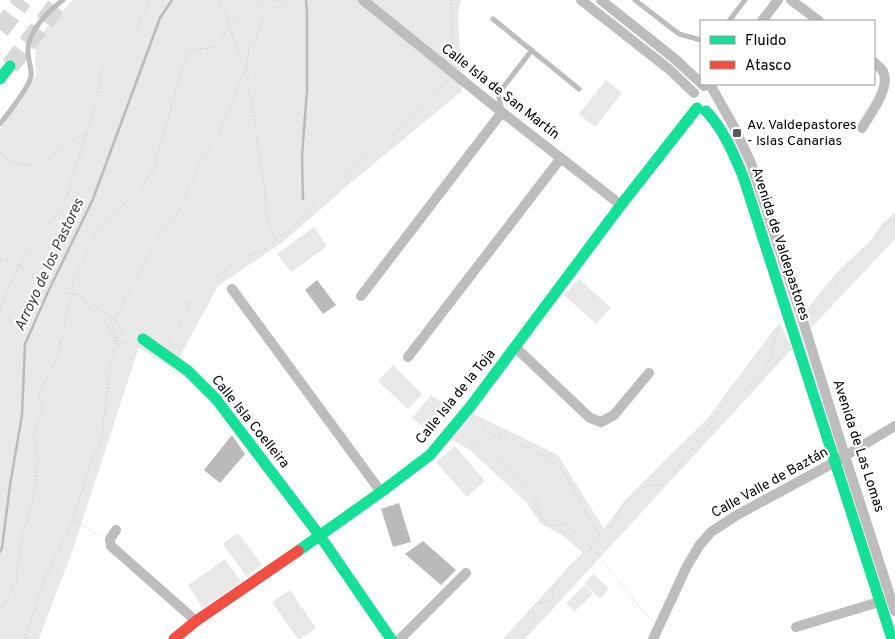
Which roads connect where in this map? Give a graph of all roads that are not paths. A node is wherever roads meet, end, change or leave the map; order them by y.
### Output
1 (63, 0) edge
2 (363, 0) edge
3 (581, 0) edge
4 (601, 0) edge
5 (635, 0) edge
6 (745, 0) edge
7 (778, 0) edge
8 (790, 0) edge
9 (493, 19) dead end
10 (730, 20) edge
11 (763, 20) edge
12 (818, 20) edge
13 (700, 40) edge
14 (532, 50) junction
15 (875, 63) edge
16 (10, 66) tunnel mouth
17 (700, 78) edge
18 (0, 79) edge
19 (710, 86) edge
20 (579, 89) dead end
21 (694, 93) junction
22 (717, 99) junction
23 (702, 109) junction
24 (503, 113) junction
25 (0, 124) edge
26 (862, 128) dead end
27 (561, 158) junction
28 (621, 205) junction
29 (232, 289) dead end
30 (361, 296) dead end
31 (802, 318) joint
32 (794, 336) joint
33 (143, 339) road end
34 (515, 347) junction
35 (408, 357) dead end
36 (649, 373) dead end
37 (895, 426) edge
38 (840, 459) junction
39 (381, 492) junction
40 (116, 530) dead end
41 (320, 536) junction
42 (466, 574) dead end
43 (879, 602) junction
44 (895, 611) edge
45 (196, 621) junction
46 (796, 627) dead end
47 (174, 639) edge
48 (391, 639) edge
49 (400, 639) edge
50 (653, 639) edge
51 (892, 639) edge

1 - 25 lane
2 - 24 street, Calle Isla de San Martín
3 - 21 street
4 - 17 street
5 - 13 lane
6 - 10 lane
7 - 11 street
8 - 12 street
9 - 14 lane
14 - 20 lane
14 - 24 lane
15 - 26 street
16 - 18 main road
19 - 21 street
19 - 22 street, Avenida de Valdepastores
21 - 23 street
22 - 23 street
22 - 31 street, Avenida de Valdepastores
23 - 28 main road, Calle Isla de la Toja
23 - 32 main road, Avenida de Valdepastores
24 - 27 street, Calle Isla de San Martín
24 - 30 street
27 - 28 street, Calle Isla de San Martín
27 - 35 street
28 - 34 main road, Calle Isla de la Toja
29 - 39 street
31 - 38 street, Avenida de Las Lomas
32 - 38 main road, Avenida de Las Lomas
33 - 41 main road, Calle Isla Coelleira
34 - 36 street
34 - 39 main road, Calle Isla de la Toja
37 - 38 street, Calle Valle de Baztán
38 - 43 main road, Avenida de Las Lomas
38 - 44 street, Avenida de Las Lomas
38 - 50 street, Calle Valle de Baztán
39 - 41 main road, Calle Isla de la Toja
40 - 45 street
41 - 45 main road, Calle Isla de la Toja
41 - 48 main road, Calle Isla Coelleira
42 - 49 street
43 - 46 street
43 - 51 main road, Avenida de Las Lomas
45 - 47 main road, Calle Isla de la Toja

